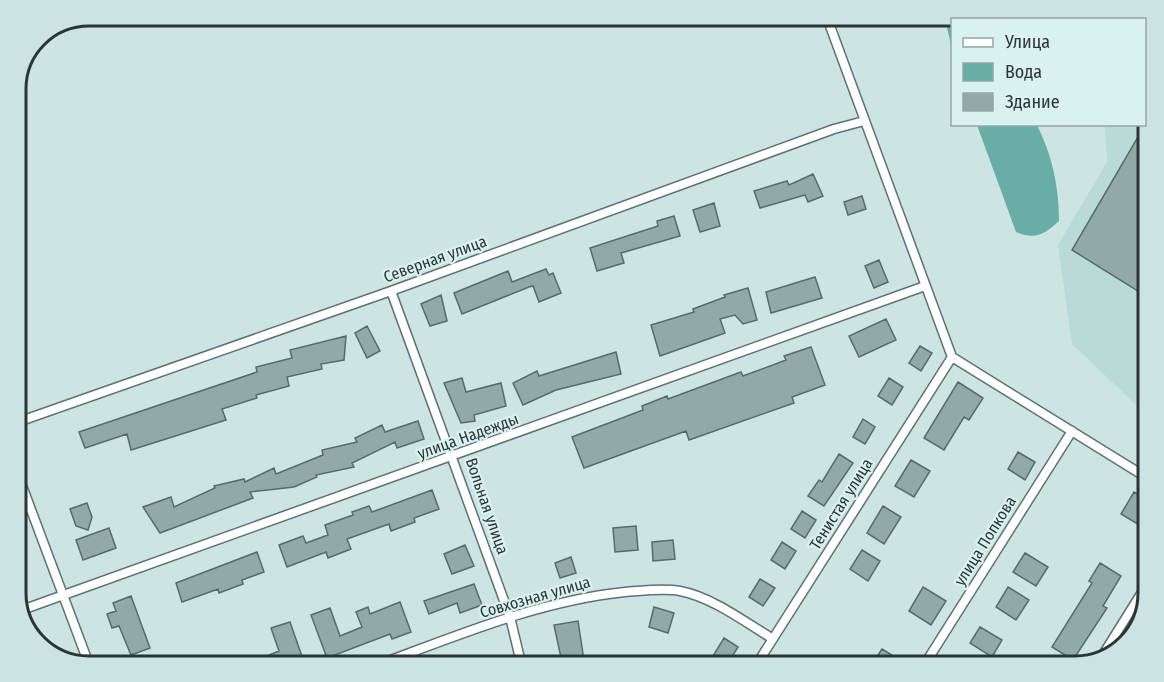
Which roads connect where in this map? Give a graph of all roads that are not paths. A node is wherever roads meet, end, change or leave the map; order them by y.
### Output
1 (830, 26) edge
2 (864, 121) junction
3 (925, 286) junction
4 (391, 291) junction
5 (952, 357) junction
6 (26, 419) edge
7 (1072, 431) junction
8 (453, 458) junction
9 (1138, 472) edge
10 (26, 496) edge
11 (62, 595) junction
12 (1138, 599) edge
13 (27, 608) edge
14 (510, 617) junction
15 (773, 639) junction
16 (1107, 648) edge
17 (86, 656) edge
18 (402, 656) edge
19 (519, 656) edge
20 (762, 656) edge
21 (930, 656) edge

1 - 2 street
2 - 3 street
2 - 4 street, Северная улица
3 - 5 street
3 - 8 street, улица Надежды
4 - 6 street, Северная улица
4 - 8 street, Вольная улица
5 - 7 street
5 - 15 street, Тенистая улица
7 - 9 street
7 - 21 street, улица Попкова
8 - 11 street, улица Надежды
8 - 14 street, Вольная улица
10 - 11 street
11 - 13 street, улица Надежды
11 - 17 street
12 - 16 street
14 - 15 street, Совхозная улица
14 - 18 street, Совхозная улица
14 - 19 street, Вольная улица
15 - 20 street, Тенистая улица

